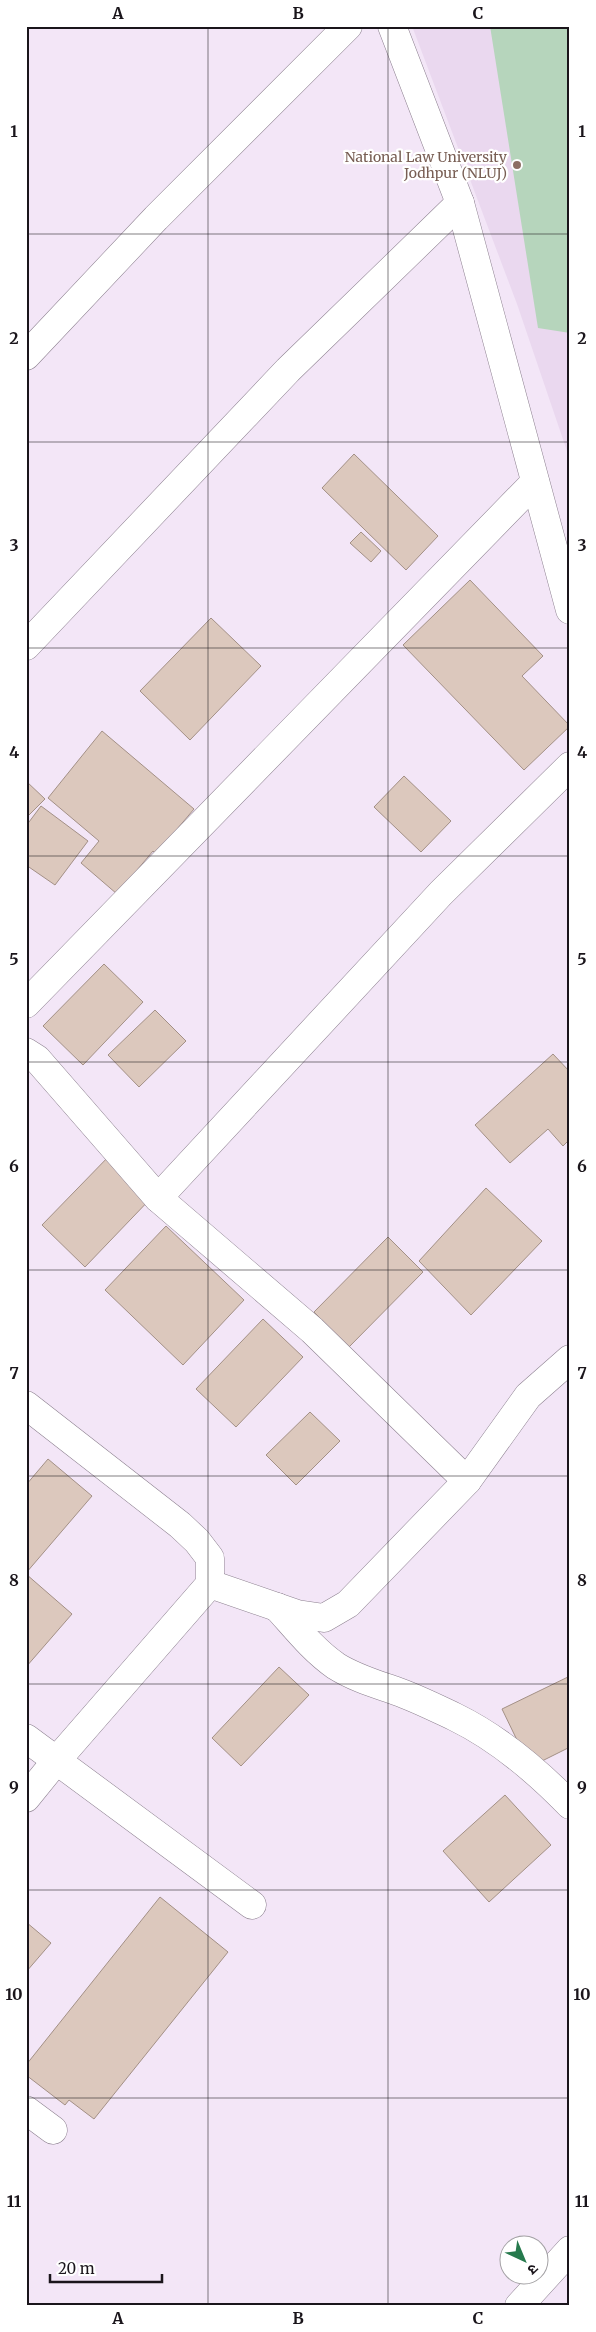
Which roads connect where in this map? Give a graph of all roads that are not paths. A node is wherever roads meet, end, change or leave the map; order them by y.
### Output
1 (348, 26) edge
2 (392, 26) edge
3 (460, 203) junction
4 (26, 356) edge
5 (535, 482) junction
6 (570, 610) edge
7 (26, 646) edge
8 (570, 766) edge
9 (26, 1004) edge
10 (26, 1052) edge
11 (158, 1198) junction
12 (570, 1359) edge
13 (26, 1405) edge
14 (467, 1481) junction
15 (210, 1584) junction
16 (277, 1607) junction
17 (26, 1738) edge
18 (56, 1761) junction
19 (26, 1798) edge
20 (570, 1805) edge
21 (252, 1905) dead end
22 (26, 2110) edge
23 (53, 2130) dead end
24 (570, 2250) edge
25 (519, 2306) edge

1 - 4 street
2 - 3 street
3 - 5 street
3 - 7 street
5 - 6 street
5 - 9 street
8 - 11 street
10 - 11 street
11 - 14 street
12 - 14 street
13 - 15 street
14 - 16 street
15 - 16 street
15 - 18 street
16 - 20 street
17 - 18 street
18 - 19 street
18 - 21 street
22 - 23 street
24 - 25 street

